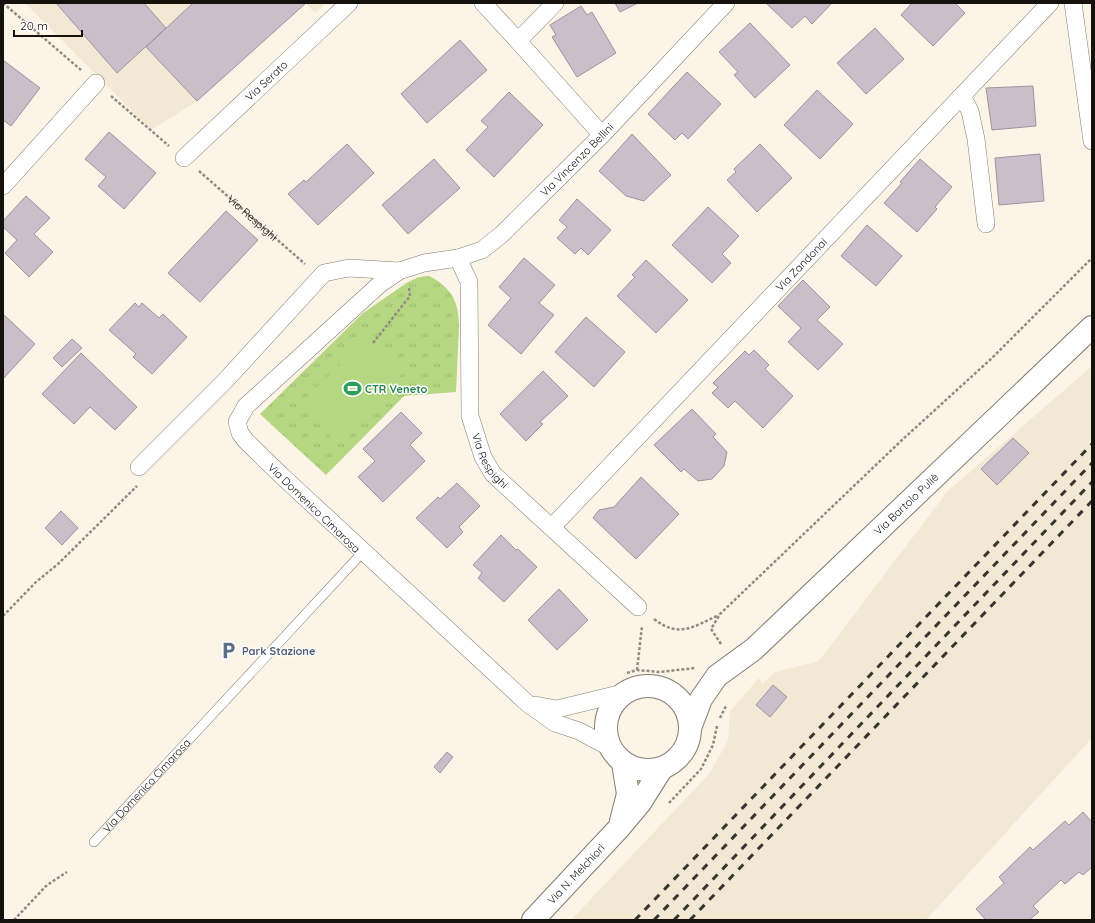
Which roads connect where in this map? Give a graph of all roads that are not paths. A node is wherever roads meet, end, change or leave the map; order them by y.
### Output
1 (349, 3) edge
2 (483, 3) edge
3 (555, 3) edge
4 (726, 3) edge
5 (1050, 3) edge
6 (1073, 3) edge
7 (518, 41) junction
8 (96, 83) dead end
9 (962, 96) junction
10 (602, 135) junction
11 (1092, 141) edge
12 (184, 158) road end
13 (3, 186) edge
14 (986, 224) dead end
15 (458, 258) junction
16 (402, 270) junction
17 (1092, 327) edge
18 (139, 467) dead end
19 (552, 527) junction
20 (363, 552) junction
21 (640, 608) road end
22 (717, 676) junction
23 (662, 688) junction
24 (623, 693) junction
25 (527, 703) junction
26 (690, 728) junction
27 (616, 755) junction
28 (662, 768) junction
29 (619, 828) junction
30 (94, 842) dead end
31 (533, 920) edge

1 - 12 street, Via Serato
2 - 7 street
3 - 7 street
4 - 10 street, Via Vincenzo Bellini
5 - 9 street, Via Zandonai
6 - 11 street
7 - 10 street
8 - 13 street
9 - 14 street
9 - 19 street, Via Zandonai
10 - 15 street, Via Vincenzo Bellini
15 - 16 street, Via Vincenzo Bellini
15 - 19 street, Via Respighi
16 - 18 street
16 - 20 street, Via Domenico Cimarosa
17 - 22 street, Via Bartolo Puliè
19 - 21 street, Via Respighi
20 - 25 street
20 - 30 lane, Via Domenico Cimarosa
22 - 23 street, Via Bartolo Puliè
22 - 26 street, Via Bartolo Puliè
23 - 24 street
23 - 26 street
24 - 25 street
24 - 27 street
25 - 27 street
26 - 28 street
27 - 28 street
27 - 29 street
28 - 29 street, Via N. Melchiori
29 - 31 street, Via N. Melchiori

